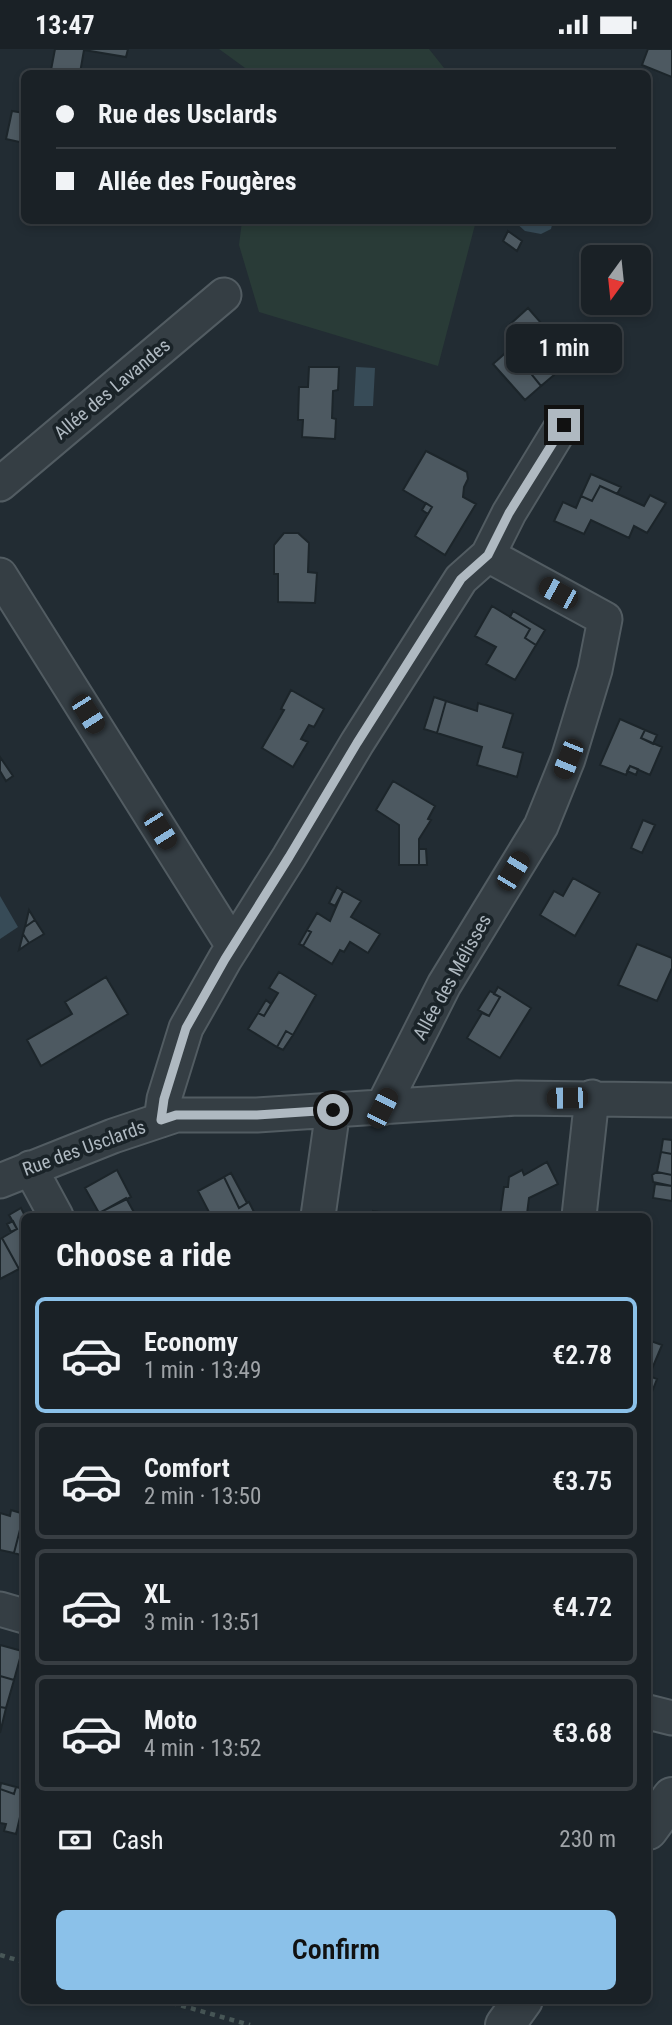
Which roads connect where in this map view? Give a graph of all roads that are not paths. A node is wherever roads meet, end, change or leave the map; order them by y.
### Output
1 (224, 295) dead end
2 (564, 425) dead end
3 (0, 484) edge
4 (488, 555) junction
5 (0, 575) edge
6 (233, 946) junction
7 (592, 1097) junction
8 (672, 1100) edge
9 (382, 1108) junction
10 (333, 1110) junction
11 (161, 1120) junction
12 (15, 1174) edge
13 (53, 1213) edge
14 (318, 1213) edge
15 (579, 1213) edge
16 (0, 1609) edge
17 (21, 1615) edge
18 (651, 1713) edge
19 (672, 1719) edge
20 (672, 1797) edge
21 (651, 1826) edge
22 (520, 2004) edge
23 (505, 2025) edge

1 - 3 street, Allée des Lavandes
2 - 4 street
4 - 6 street
4 - 9 street, Allée des Mélisses
5 - 6 street
6 - 11 street
7 - 8 street, Rue des Usclards
7 - 9 street, Rue des Usclards
7 - 15 street
9 - 10 street, Rue des Usclards
10 - 11 street, Rue des Usclards
10 - 14 street
11 - 12 street, Rue des Usclards
12 - 13 street
16 - 17 street
18 - 19 street
20 - 21 street
22 - 23 street

